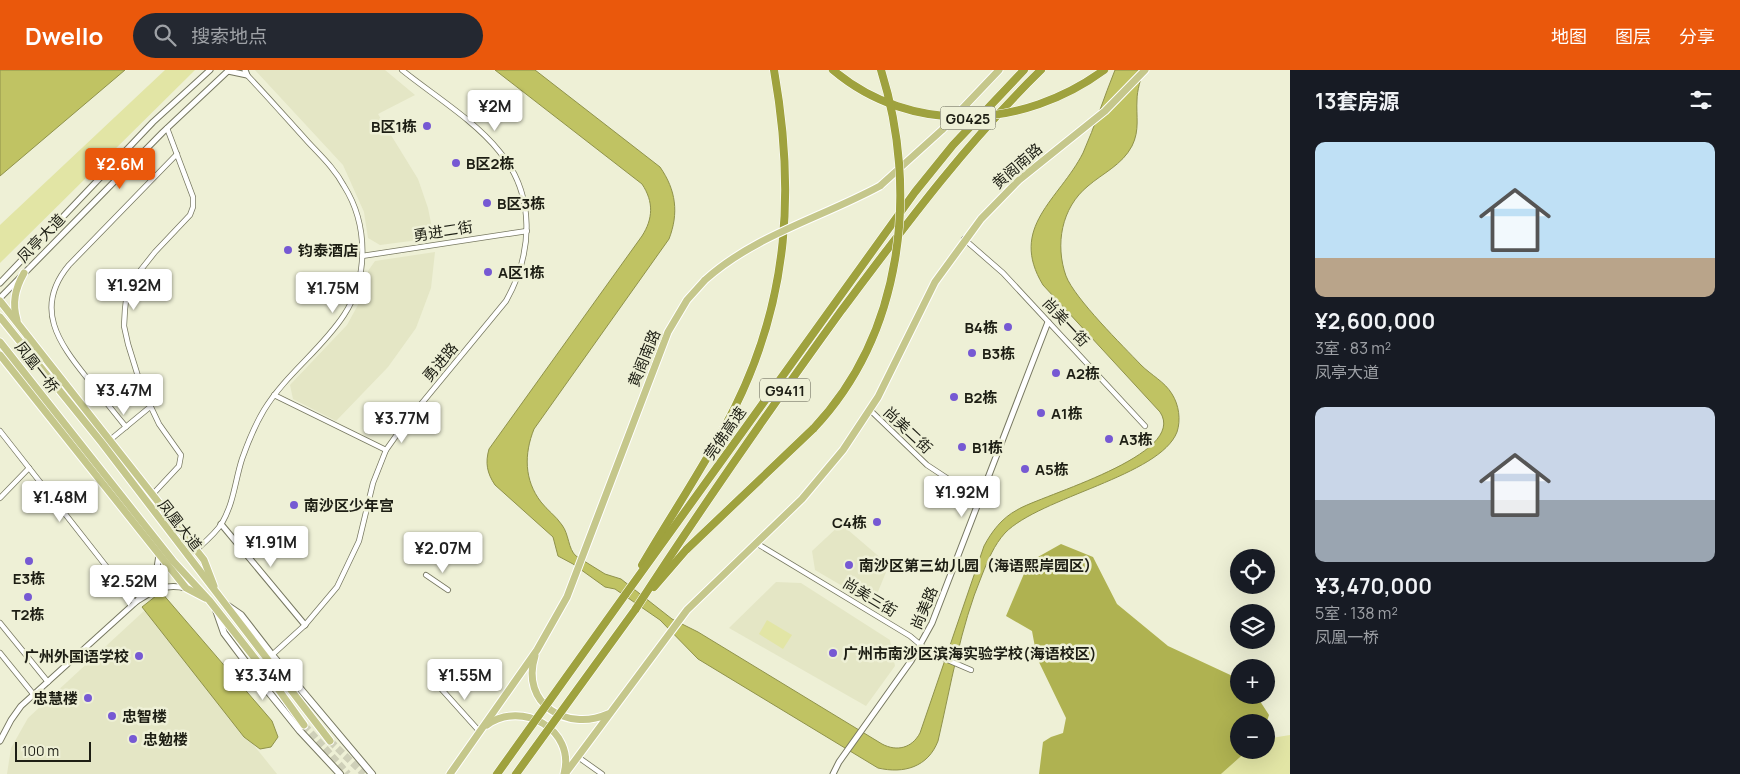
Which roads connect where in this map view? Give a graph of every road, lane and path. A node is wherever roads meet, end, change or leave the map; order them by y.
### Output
1 (210, 70) edge
2 (229, 70) edge
3 (402, 70) edge
4 (774, 70) edge
5 (833, 70) edge
6 (881, 70) edge
7 (999, 70) edge
8 (1024, 70) edge
9 (1041, 70) edge
10 (1104, 70) edge
11 (1145, 70) edge
12 (246, 73) edge
13 (167, 128) junction
14 (177, 154) junction
15 (527, 231) junction
16 (964, 240) junction
17 (362, 256) junction
18 (24, 274) junction
19 (0, 283) edge
20 (0, 299) edge
21 (0, 317) edge
22 (1048, 322) junction
23 (18, 323) junction
24 (0, 342) edge
25 (0, 355) edge
26 (274, 395) junction
27 (150, 407) junction
28 (870, 410) junction
29 (1145, 426) dead end
30 (126, 427) junction
31 (0, 430) edge
32 (110, 440) junction
33 (102, 444) joint
34 (386, 450) junction
35 (91, 456) joint
36 (29, 468) junction
37 (152, 495) junction
38 (0, 498) edge
39 (980, 500) junction
40 (222, 524) junction
41 (756, 543) junction
42 (196, 550) junction
43 (159, 555) junction
44 (426, 575) dead end
45 (186, 588) junction
46 (448, 590) dead end
47 (217, 593) junction
48 (625, 594) junction
49 (209, 600) junction
50 (136, 602) junction
51 (224, 603) junction
52 (216, 609) junction
53 (635, 610) junction
54 (0, 623) edge
55 (305, 626) junction
56 (921, 645) junction
57 (537, 650) junction
58 (0, 652) edge
59 (272, 655) junction
60 (971, 670) dead end
61 (48, 682) junction
62 (435, 682) dead end
63 (34, 695) junction
64 (610, 714) junction
65 (304, 725) tunnel mouth
66 (480, 732) junction
67 (330, 741) tunnel mouth
68 (0, 742) edge
69 (578, 757) junction
70 (340, 774) edge
71 (372, 774) edge
72 (450, 774) edge
73 (497, 774) edge
74 (516, 774) edge
75 (565, 774) edge
76 (602, 774) edge
77 (833, 774) edge

1 - 19 street, 凤亭大道
2 - 12 street
2 - 13 street, 凤亭大道
3 - 15 street, 勇进路
4 - 48 highway
5 - 10 highway, G0425, bridge
6 - 53 highway, bridge
7 - 57 main road, 黄阁南路, bridge
8 - 48 highway, 莞佛高速 / G9411, bridge
9 - 53 highway, 莞佛高速 / G9411, bridge
11 - 16 main road, 黄阁南路
12 - 17 street
13 - 14 street
13 - 18 street, 凤亭大道
14 - 27 street
14 - 30 street
15 - 17 street, 勇进二街
15 - 34 street, 勇进路
16 - 22 street, 尚美一街
16 - 28 main road, 黄阁南路
17 - 26 street
18 - 20 street, 凤亭大道
18 - 23 main road
20 - 23 main road
21 - 33 main road, 凤凰一桥
22 - 29 street, 尚美一街
22 - 39 street, 尚美路
23 - 32 main road
24 - 35 main road, 凤凰一桥
25 - 43 main road
26 - 34 street
26 - 40 street
27 - 30 street
27 - 37 street
28 - 39 street, 尚美二街
28 - 41 main road, 黄阁南路
30 - 32 street
31 - 36 street
32 - 37 main road
33 - 47 main road, 凤凰大道
34 - 55 street, 勇进路
35 - 49 main road, 凤凰大道
36 - 38 street
36 - 50 street
37 - 42 main road
39 - 56 street, 尚美路
40 - 42 street
40 - 55 street
41 - 56 street, 尚美三街
41 - 64 main road, 黄阁南路
42 - 47 main road
43 - 45 main road
43 - 50 street
44 - 46 street
45 - 49 main road
45 - 50 street
47 - 51 main road, 凤凰大道
48 - 73 highway, 莞佛高速 / G9411, bridge
49 - 52 main road, 凤凰大道
50 - 61 street
51 - 59 main road
51 - 67 main road, 凤凰大道
52 - 65 main road, 凤凰大道
52 - 70 main road
53 - 74 highway, 莞佛高速 / G9411, bridge
54 - 61 street
55 - 59 street, 勇进路
56 - 60 street, 尚美三街
56 - 77 street, 尚美路
57 - 64 main road
57 - 66 main road, 黄阁南路
58 - 63 street
59 - 71 main road
61 - 63 street
62 - 66 street
63 - 68 street
64 - 69 main road, 黄阁南路
66 - 72 main road, 黄阁南路
66 - 75 main road
69 - 75 main road, 黄阁南路
69 - 76 street

